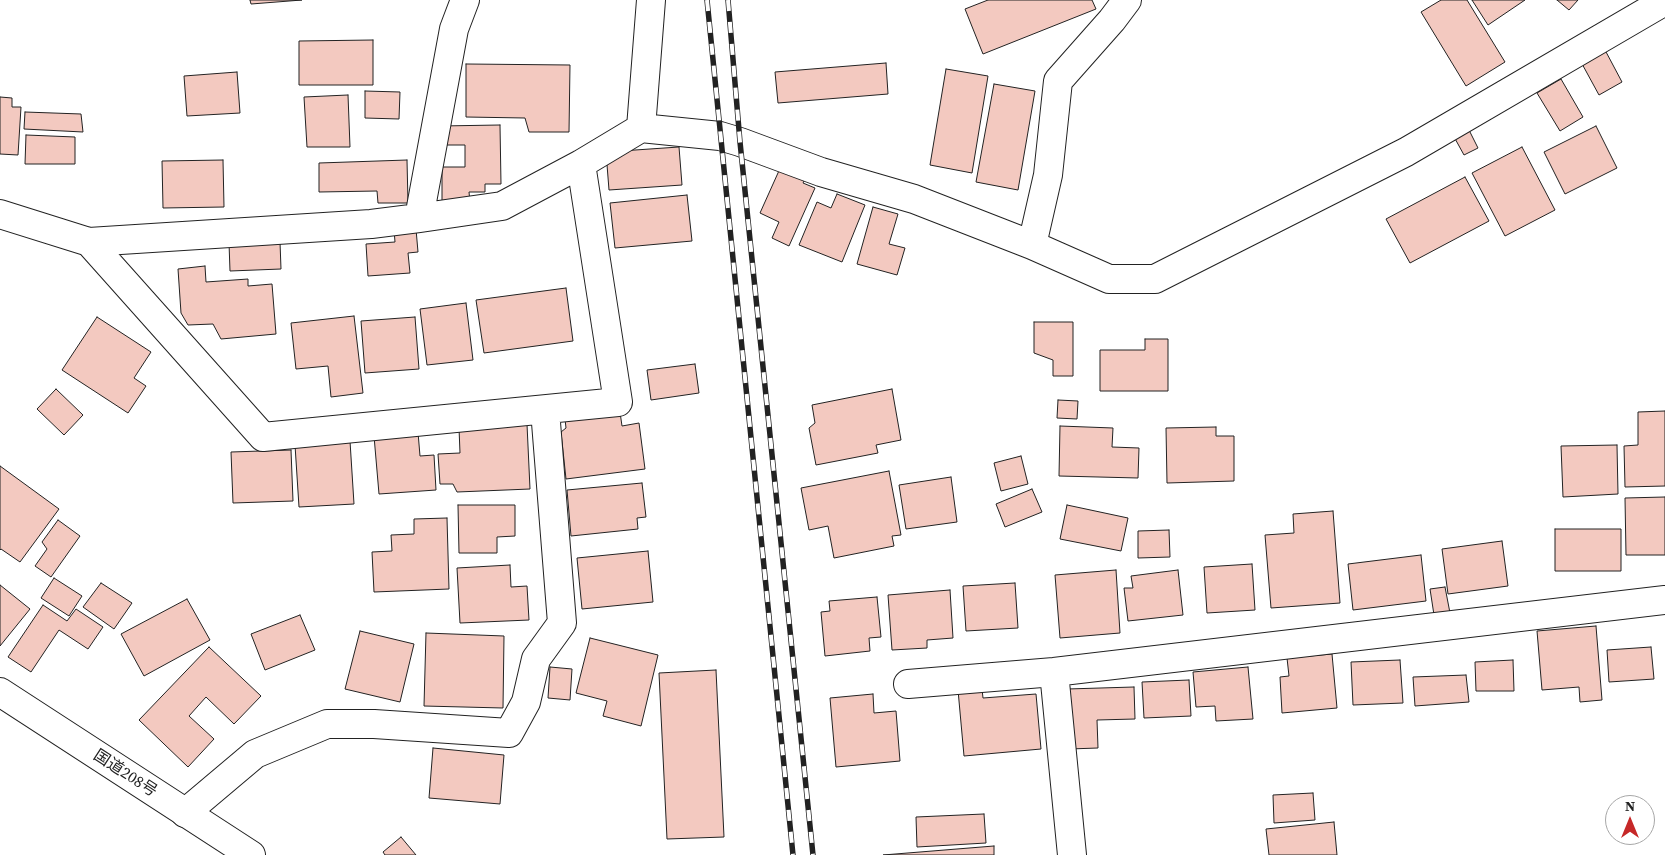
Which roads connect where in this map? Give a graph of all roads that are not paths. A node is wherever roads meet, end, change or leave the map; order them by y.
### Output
1 (465, 0) edge
2 (651, 0) edge
3 (1127, 0) edge
4 (1665, 1) edge
5 (641, 128) junction
6 (582, 164) junction
7 (0, 214) edge
8 (419, 218) junction
9 (89, 242) junction
10 (1032, 245) junction
11 (545, 410) junction
12 (1665, 600) edge
13 (1054, 672) junction
14 (908, 684) dead end
15 (0, 692) edge
16 (185, 813) junction
17 (251, 855) edge
18 (1072, 855) edge

1 - 8 main road
2 - 5 main road
3 - 10 main road
4 - 10 main road
5 - 6 main road
5 - 10 main road
6 - 8 main road
6 - 11 main road
7 - 9 main road
8 - 9 main road
9 - 11 main road
11 - 16 main road
12 - 13 main road
13 - 14 main road
13 - 18 main road
15 - 16 main road, 国道208号
16 - 17 main road, 国道208号

